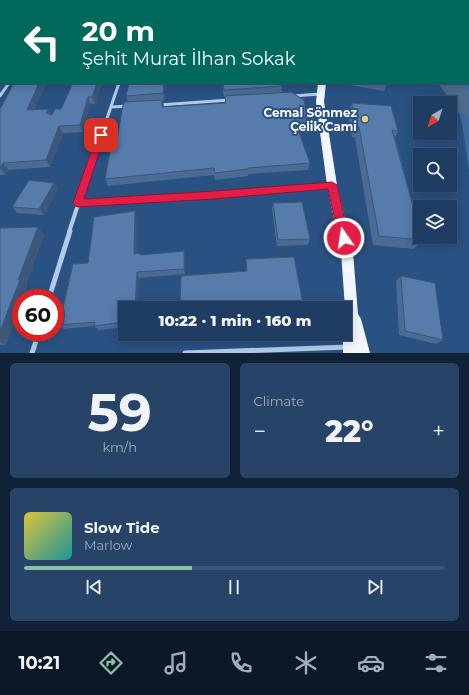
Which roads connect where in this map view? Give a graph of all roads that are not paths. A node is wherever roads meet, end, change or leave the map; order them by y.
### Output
1 (9, 84) edge
2 (119, 84) edge
3 (322, 84) edge
4 (320, 94) junction
5 (0, 96) edge
6 (286, 96) edge
7 (233, 100) edge
8 (156, 105) edge
9 (133, 106) edge
10 (111, 107) junction
11 (332, 185) junction
12 (78, 203) junction
13 (52, 289) edge
14 (350, 301) edge
15 (352, 312) edge
16 (36, 341) edge
17 (350, 350) edge
18 (32, 353) edge
19 (185, 353) edge
20 (363, 353) edge

1 - 5 street
2 - 10 street
3 - 4 main road
4 - 6 street
4 - 11 main road
7 - 8 street
9 - 10 street
10 - 12 street
11 - 12 street
11 - 14 main road
12 - 13 street
15 - 20 main road
16 - 18 street
17 - 19 street

